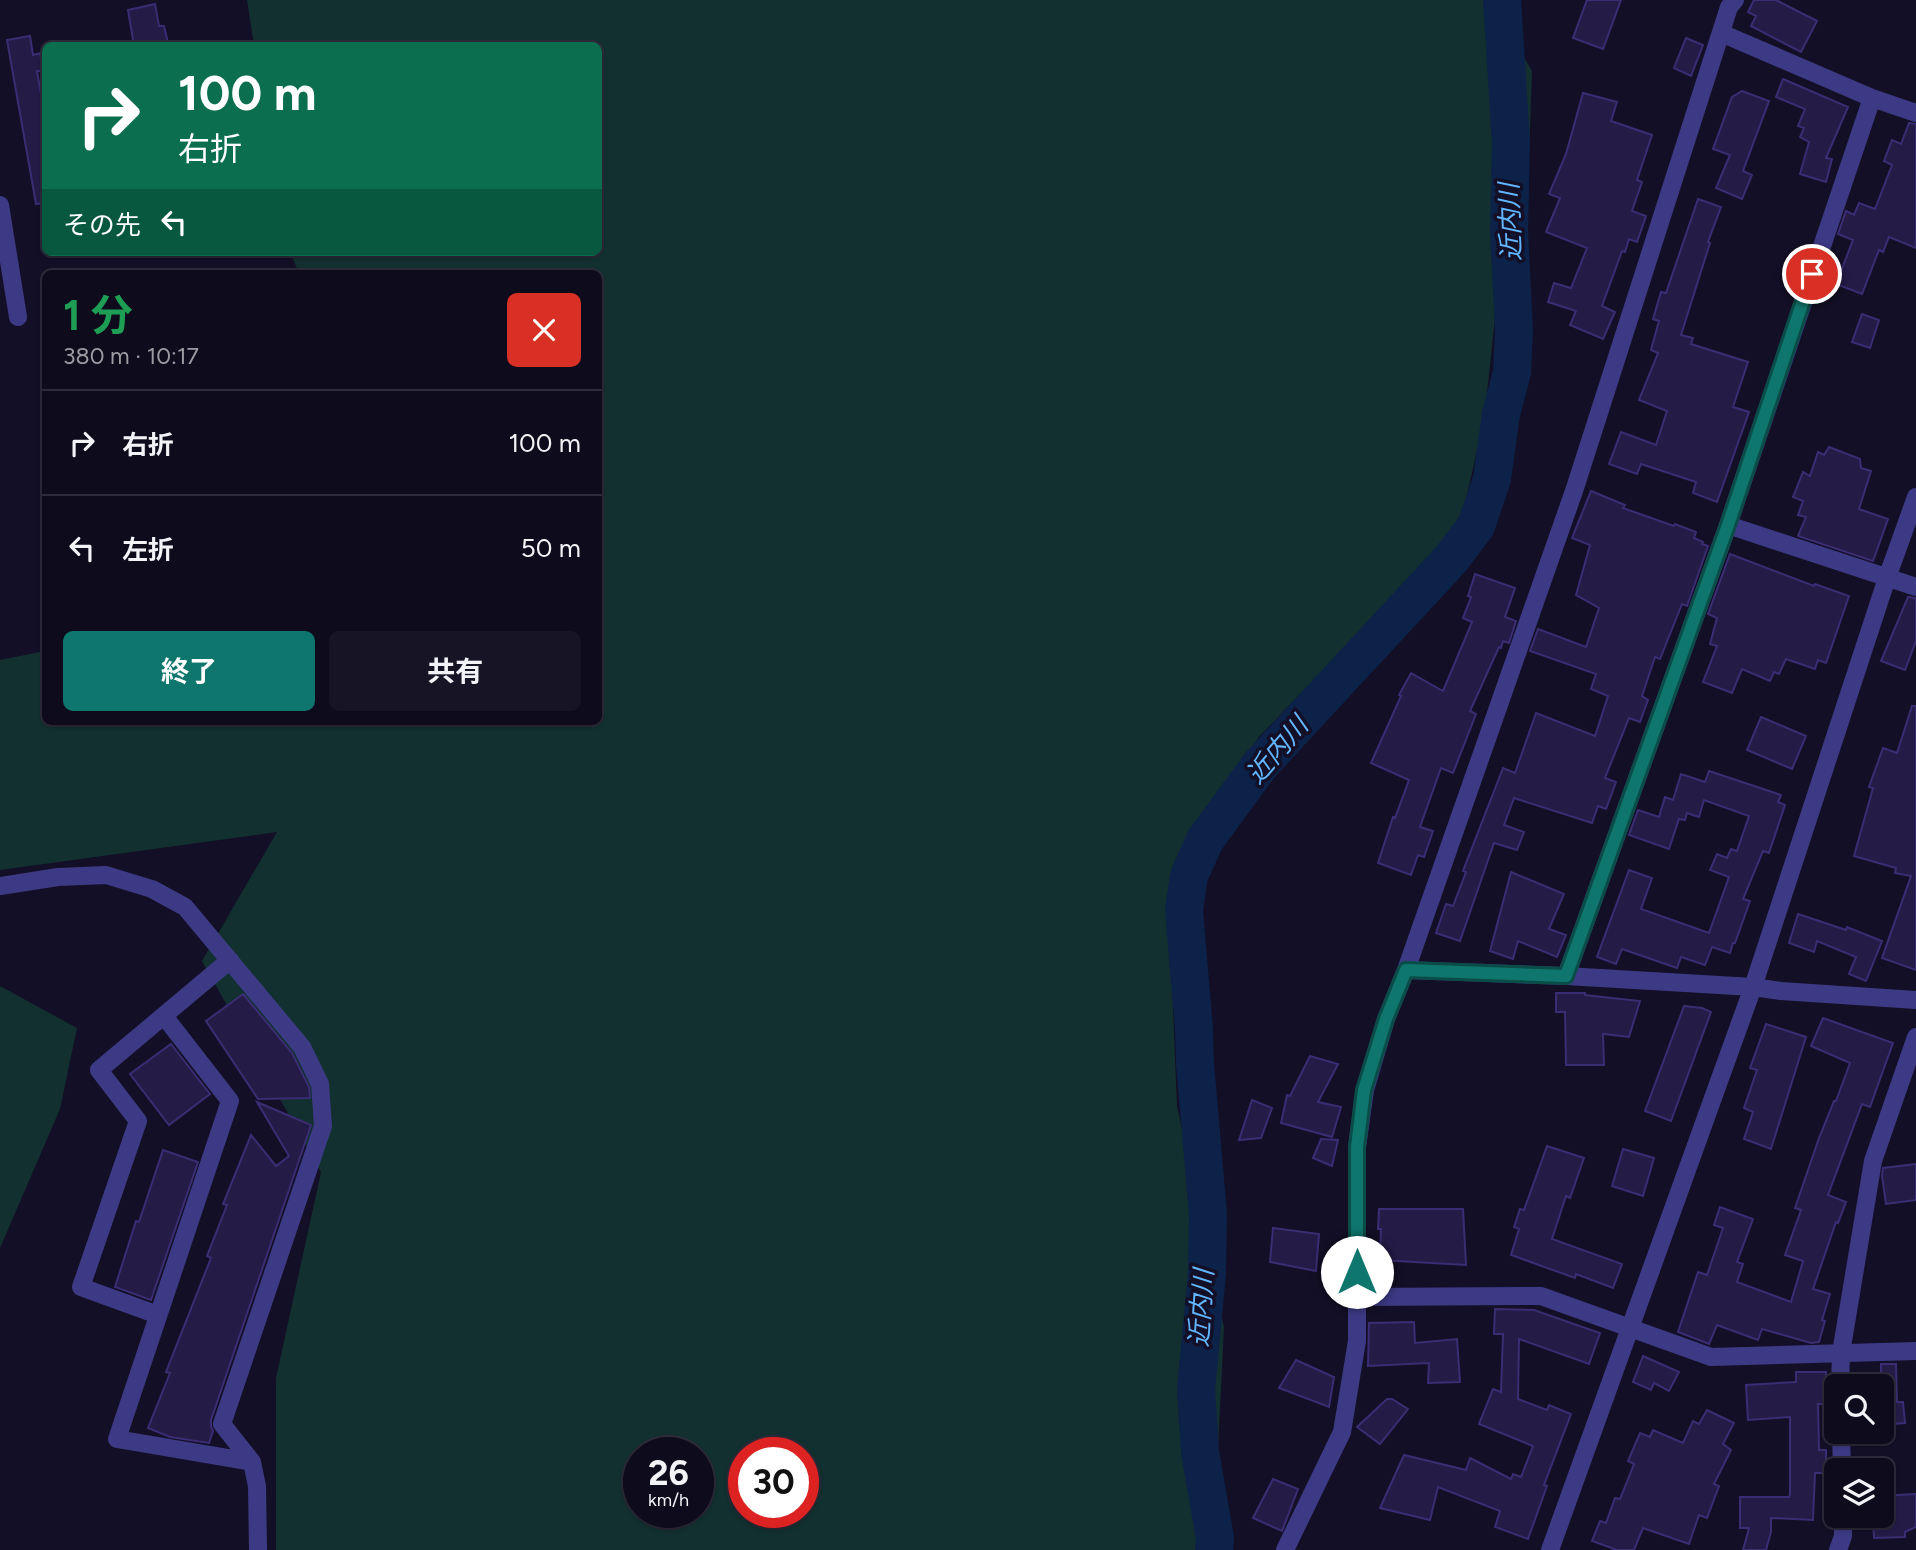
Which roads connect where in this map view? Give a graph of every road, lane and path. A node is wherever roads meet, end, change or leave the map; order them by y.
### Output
1 (1735, 0) edge
2 (1721, 33) junction
3 (1872, 98) junction
4 (1916, 113) edge
5 (0, 205) edge
6 (18, 317) dead end
7 (1916, 497) edge
8 (1728, 525) junction
9 (1887, 578) junction
10 (1916, 587) edge
11 (0, 886) edge
12 (230, 960) junction
13 (1406, 970) junction
14 (1566, 976) junction
15 (1753, 987) junction
16 (1916, 1000) edge
17 (164, 1016) junction
18 (1916, 1037) edge
19 (1357, 1297) junction
20 (158, 1315) junction
21 (1631, 1327) junction
22 (1916, 1351) edge
23 (1841, 1353) junction
24 (1840, 1374) edge
25 (252, 1462) junction
26 (1843, 1528) edge
27 (1552, 1549) edge
28 (258, 1550) edge
29 (1285, 1550) edge
30 (1838, 1550) edge

1 - 2 street
2 - 3 street
2 - 13 street
3 - 4 street
3 - 8 street
5 - 6 street
7 - 9 street
8 - 9 street
8 - 14 street
9 - 10 street
9 - 15 street
11 - 12 street
12 - 17 street
12 - 25 street
13 - 14 street
13 - 19 street
14 - 15 street
15 - 16 street
15 - 21 street
17 - 20 street
17 - 20 street
18 - 23 street
19 - 21 street
19 - 29 street
20 - 25 street
21 - 23 street
21 - 27 street
22 - 23 street
23 - 24 street
25 - 28 street
26 - 30 street

